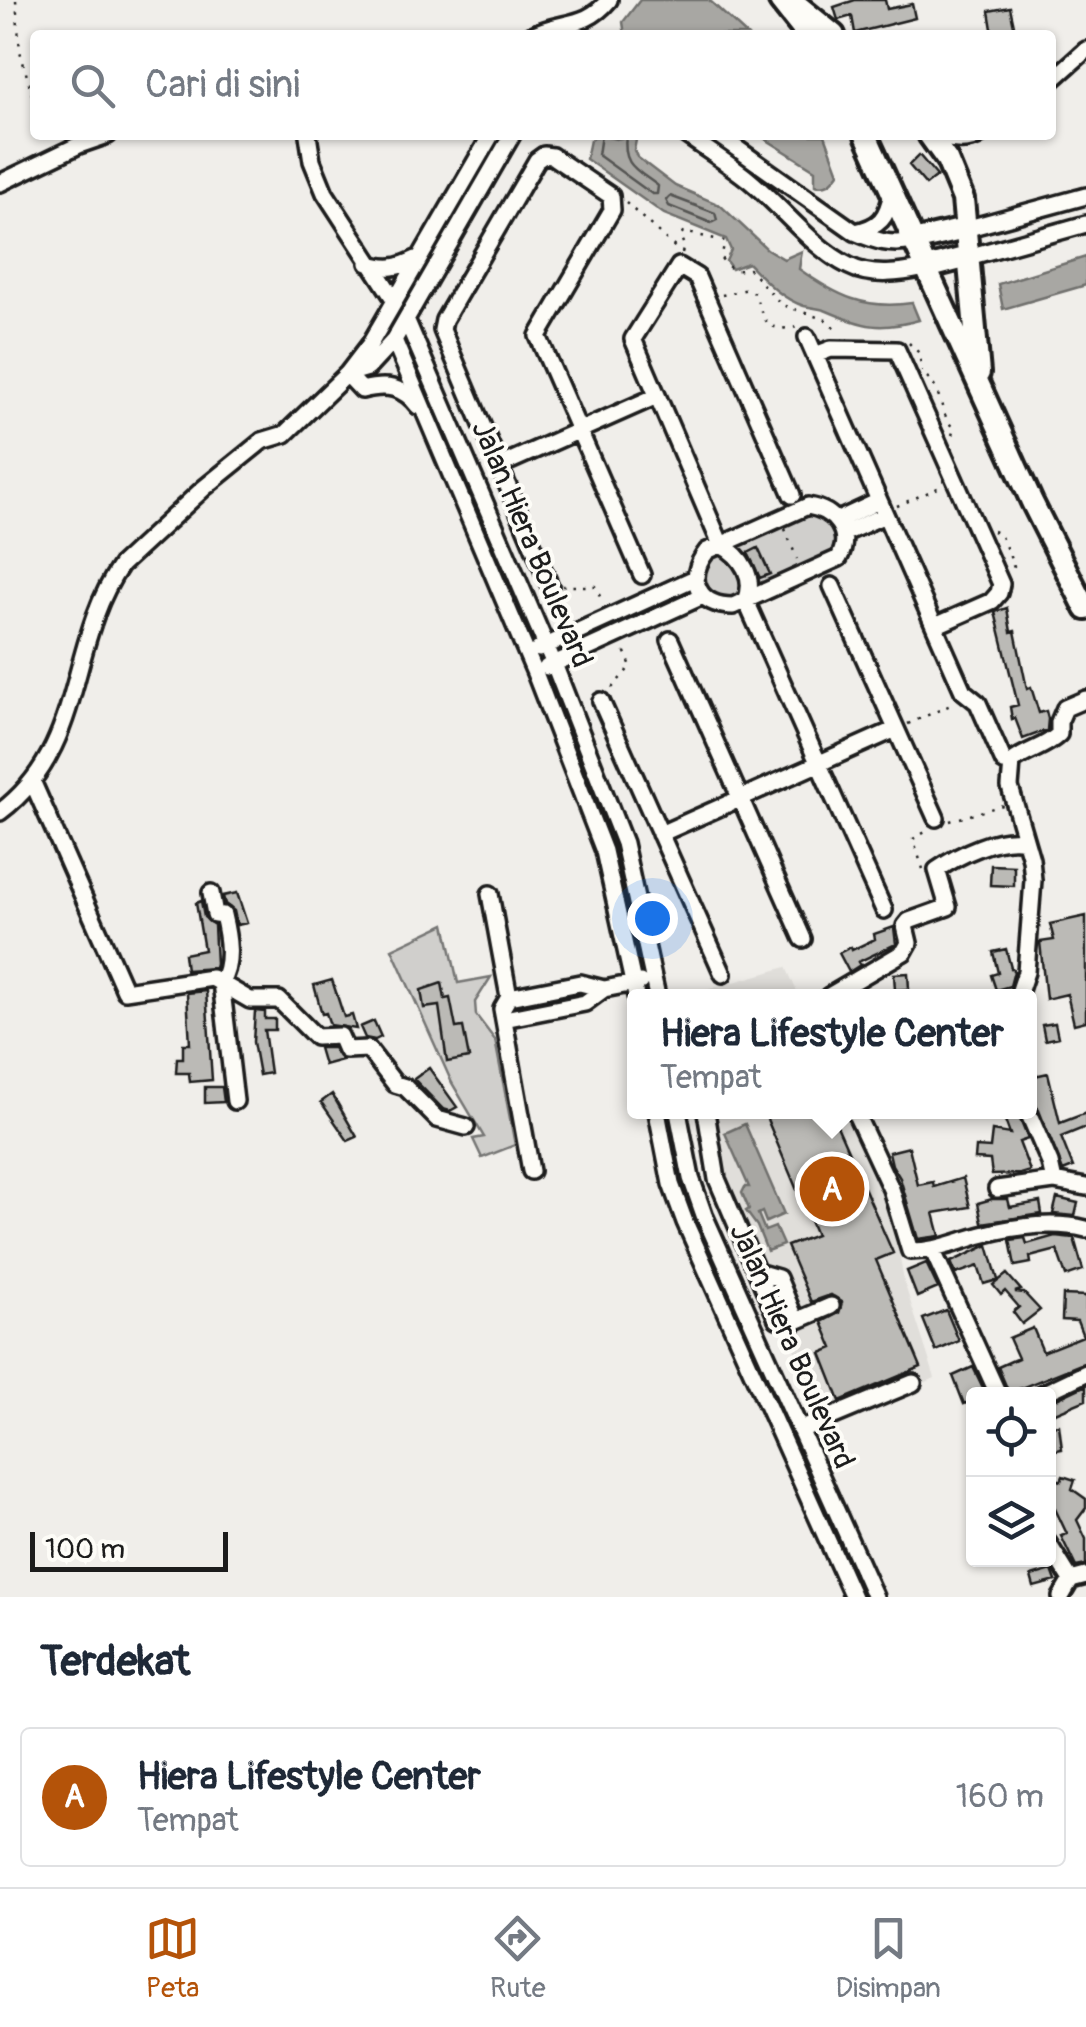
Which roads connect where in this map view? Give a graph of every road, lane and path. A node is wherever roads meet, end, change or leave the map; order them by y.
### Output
1 (16, 0) edge
2 (609, 0) edge
3 (794, 1) edge
4 (542, 30) edge
5 (804, 30) edge
6 (828, 30) edge
7 (1086, 50) edge
8 (1056, 77) edge
9 (30, 87) edge
10 (94, 140) edge
11 (309, 140) edge
12 (488, 140) edge
13 (509, 140) edge
14 (693, 140) edge
15 (725, 140) edge
16 (868, 140) edge
17 (932, 140) edge
18 (0, 184) edge
19 (892, 193) junction
20 (1086, 196) edge
21 (614, 202) junction
22 (1086, 224) edge
23 (965, 229) junction
24 (855, 232) junction
25 (913, 241) junction
26 (968, 257) junction
27 (418, 258) junction
28 (368, 263) junction
29 (926, 268) junction
30 (703, 292) junction
31 (391, 304) junction
32 (406, 320) junction
33 (378, 330) junction
34 (807, 337) joint
35 (394, 340) junction
36 (823, 352) junction
37 (347, 374) junction
38 (980, 390) junction
39 (658, 396) junction
40 (430, 422) junction
41 (579, 430) junction
42 (498, 466) junction
43 (955, 480) junction
44 (792, 495) dead end
45 (883, 509) junction
46 (780, 519) junction
47 (840, 527) junction
48 (721, 545) junction
49 (642, 576) dead end
50 (804, 576) junction
51 (695, 578) junction
52 (550, 586) joint
53 (832, 586) dead end
54 (703, 596) junction
55 (746, 600) junction
56 (1086, 609) edge
57 (609, 617) junction
58 (935, 626) junction
59 (617, 635) junction
60 (670, 640) dead end
61 (546, 646) junction
62 (528, 655) junction
63 (554, 664) junction
64 (535, 672) junction
65 (970, 696) junction
66 (1086, 699) edge
67 (601, 701) joint
68 (896, 729) junction
69 (1004, 762) dead end
70 (819, 764) junction
71 (33, 783) junction
72 (741, 799) junction
73 (1010, 802) dead end
74 (0, 812) edge
75 (936, 818) dead end
76 (660, 834) junction
77 (1026, 841) junction
78 (926, 879) dead end
79 (211, 893) dead end
80 (490, 894) dead end
81 (884, 910) dead end
82 (803, 939) dead end
83 (723, 974) dead end
84 (221, 982) junction
85 (655, 988) edge
86 (604, 989) junction
87 (635, 989) edge
88 (840, 989) edge
89 (1020, 989) edge
90 (627, 990) edge
91 (510, 997) junction
92 (504, 1019) junction
93 (234, 1101) dead end
94 (659, 1119) edge
95 (679, 1119) edge
96 (707, 1119) edge
97 (859, 1119) edge
98 (1031, 1119) edge
99 (466, 1127) dead end
100 (531, 1170) dead end
101 (1054, 1181) junction
102 (1086, 1187) edge
103 (997, 1189) dead end
104 (736, 1224) junction
105 (1086, 1230) edge
106 (712, 1234) junction
107 (932, 1251) junction
108 (831, 1306) dead end
109 (1086, 1373) edge
110 (777, 1379) junction
111 (913, 1382) dead end
112 (758, 1387) junction
113 (995, 1387) edge
114 (1056, 1387) edge
115 (800, 1430) junction
116 (1056, 1552) edge
117 (1078, 1578) edge
118 (852, 1597) edge
119 (875, 1597) edge
120 (1061, 1597) edge

1 - 9 path
2 - 4 street
3 - 5 main road
3 - 6 main road
7 - 8 street
10 - 18 street
11 - 28 street
12 - 27 street
13 - 32 street
14 - 29 street
15 - 24 street
16 - 19 main road
17 - 23 main road
19 - 24 street
19 - 25 main road
20 - 23 street
21 - 36 path
21 - 41 street
21 - 42 street
22 - 26 street
23 - 25 main road
23 - 26 main road
24 - 25 street
25 - 29 main road
26 - 29 main road
26 - 38 main road
27 - 28 street
27 - 31 street
28 - 31 street
29 - 38 main road
30 - 34 path
30 - 39 street
30 - 44 street
31 - 32 street
31 - 33 street
32 - 35 street
32 - 61 street, Jalan Hiera Boulevard
33 - 35 street
33 - 37 street
34 - 36 street
35 - 37 street
35 - 40 street, Jalan Hiera Boulevard
36 - 43 street
36 - 45 street
37 - 40 street
37 - 71 street
38 - 56 main road
39 - 41 street
39 - 48 street
40 - 62 street, Jalan Hiera Boulevard
41 - 42 street
41 - 49 street
42 - 52 street
43 - 45 path
43 - 58 street
45 - 47 street
45 - 58 street
46 - 47 street
46 - 48 street
46 - 50 path
47 - 50 street
48 - 51 street
48 - 55 street
50 - 55 street
51 - 54 street
51 - 57 street
52 - 57 path
53 - 68 street
54 - 55 street
54 - 59 street
55 - 70 street
57 - 59 street
57 - 61 street
58 - 65 street
59 - 63 street
59 - 67 path
60 - 72 street
61 - 62 street
61 - 63 street, Jalan Hiera Boulevard
62 - 64 street, Jalan Hiera Boulevard
63 - 64 street
63 - 85 street, Jalan Hiera Boulevard
64 - 87 street, Jalan Hiera Boulevard
65 - 68 path
65 - 69 street
66 - 77 street
67 - 76 street
68 - 70 street
68 - 75 street
70 - 72 street
70 - 81 street
71 - 74 street
71 - 84 street
72 - 76 street
72 - 82 street
73 - 78 path
76 - 83 street
77 - 88 street
77 - 89 street
79 - 84 street
80 - 91 street
84 - 93 street
84 - 99 street
86 - 90 street
86 - 91 street
86 - 92 street
91 - 92 street
92 - 100 street
94 - 112 street, Jalan Hiera Boulevard
95 - 106 street, Jalan Hiera Boulevard
96 - 104 street
97 - 107 street
98 - 101 street
101 - 102 street
101 - 103 street
104 - 106 street
104 - 108 street
105 - 107 street
106 - 110 street, Jalan Hiera Boulevard
107 - 113 street
109 - 114 street
110 - 112 street
110 - 115 street, Jalan Hiera Boulevard
111 - 115 street
112 - 118 street, Jalan Hiera Boulevard
115 - 119 street, Jalan Hiera Boulevard
116 - 117 street
117 - 120 street

